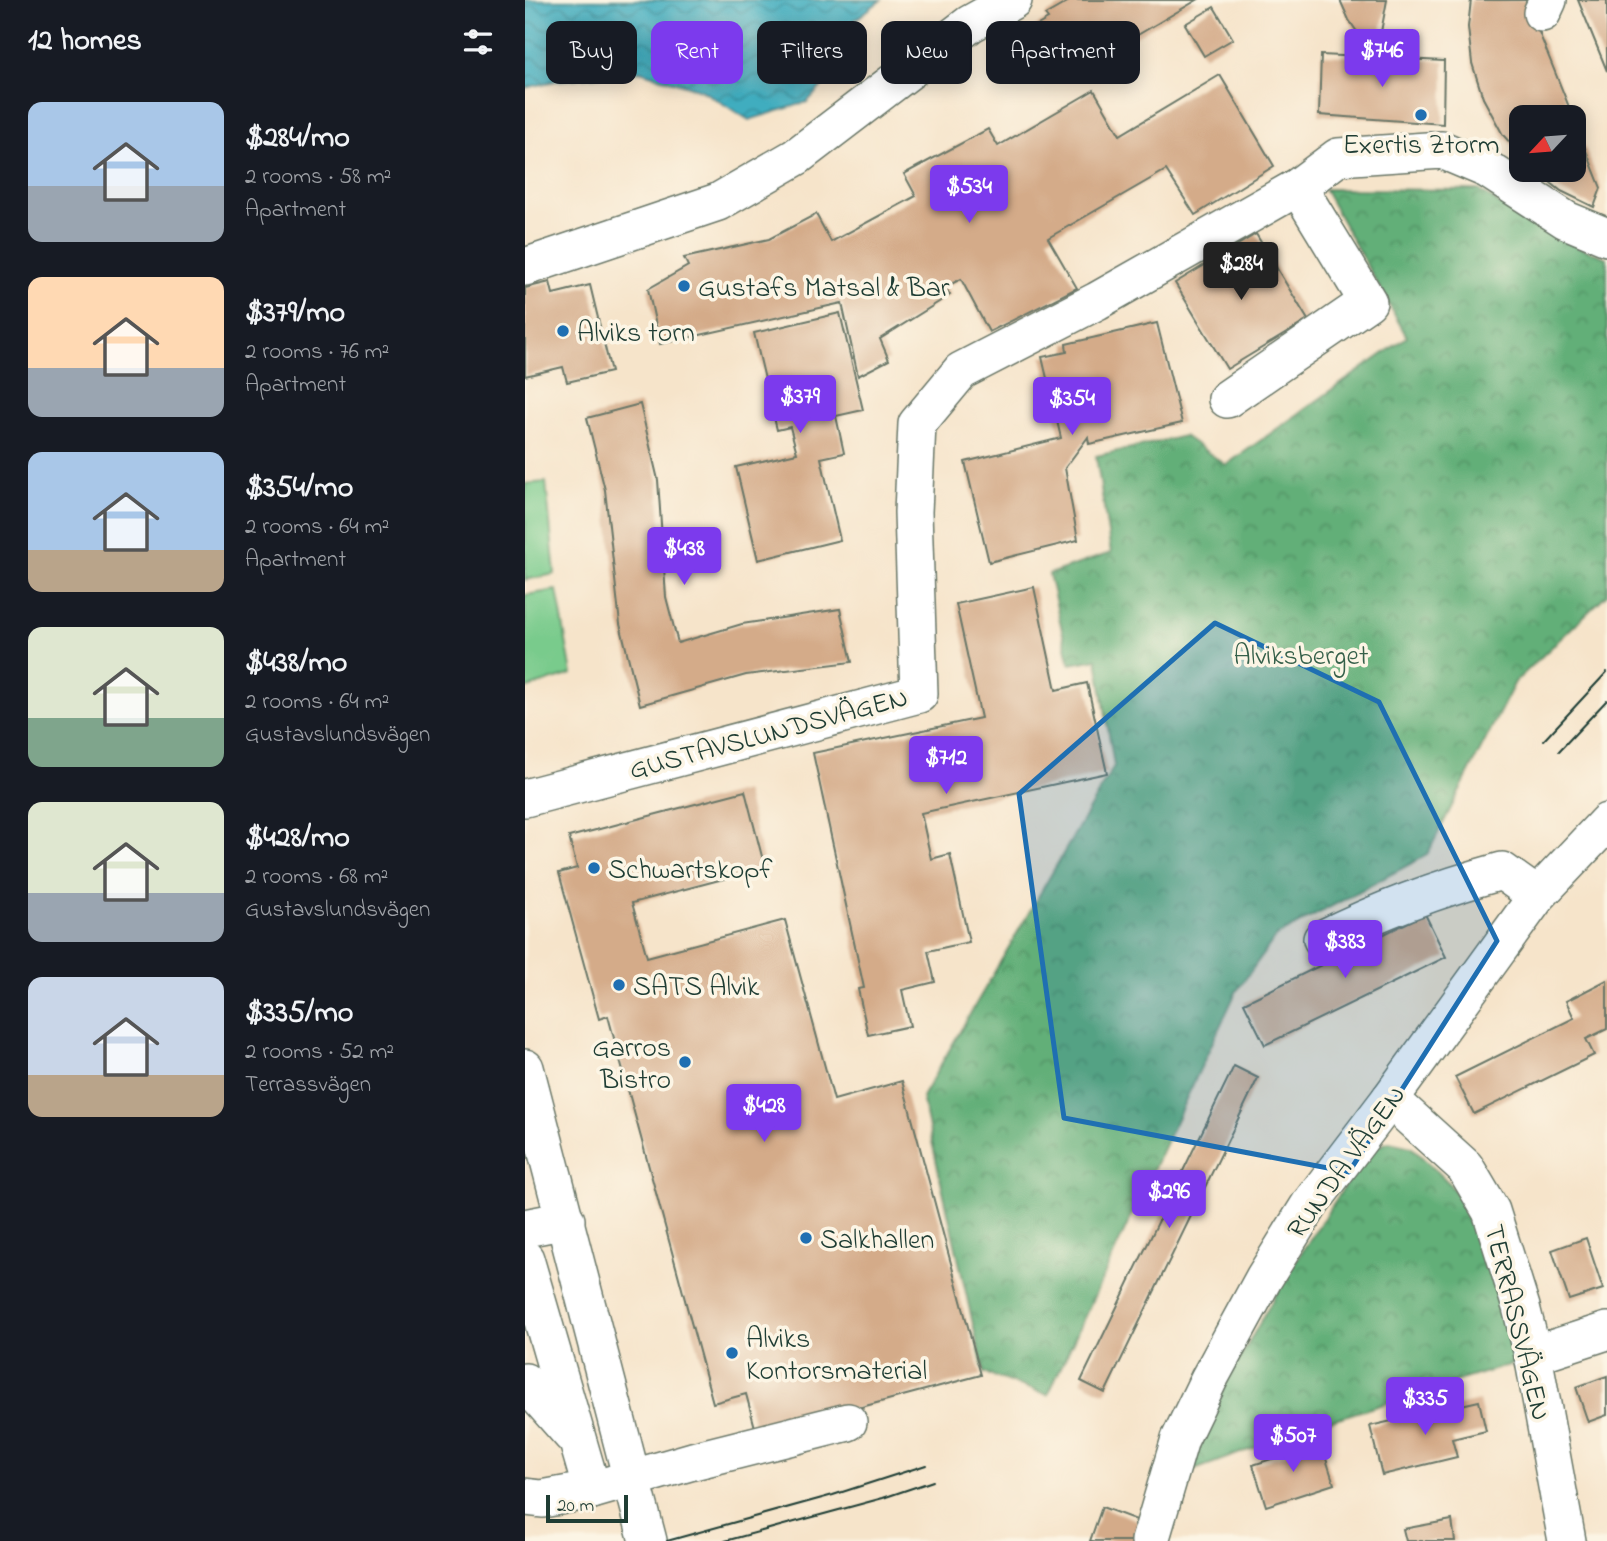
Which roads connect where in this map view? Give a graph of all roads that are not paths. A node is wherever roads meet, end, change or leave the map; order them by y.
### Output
1 (1013, 0) edge
2 (1298, 187) junction
3 (1607, 237) edge
4 (525, 267) edge
5 (1227, 399) dead end
6 (525, 798) edge
7 (1607, 822) edge
8 (1537, 896) junction
9 (1322, 939) dead end
10 (525, 1068) edge
11 (1390, 1099) junction
12 (531, 1120) edge
13 (566, 1220) junction
14 (525, 1228) edge
15 (525, 1259) edge
16 (1607, 1331) edge
17 (1533, 1355) junction
18 (525, 1382) edge
19 (848, 1422) dead end
20 (578, 1441) junction
21 (633, 1479) junction
22 (592, 1490) junction
23 (525, 1497) edge
24 (648, 1541) edge
25 (1150, 1541) edge
26 (1567, 1541) edge

1 - 4 street
2 - 3 street, GUSTAVSLUNDSVÄGEN
2 - 5 street
2 - 6 street, GUSTAVSLUNDSVÄGEN
7 - 8 street, RUNDA VÄGEN
8 - 9 street
8 - 11 street, RUNDA VÄGEN
10 - 12 street
11 - 17 street, TERRASSVÄGEN
11 - 25 street, RUNDA VÄGEN
12 - 13 street
13 - 14 street
13 - 21 street
15 - 20 street
16 - 17 street
17 - 26 street, TERRASSVÄGEN
18 - 20 street
19 - 21 street
20 - 22 street
21 - 22 street
21 - 24 street
22 - 23 street

